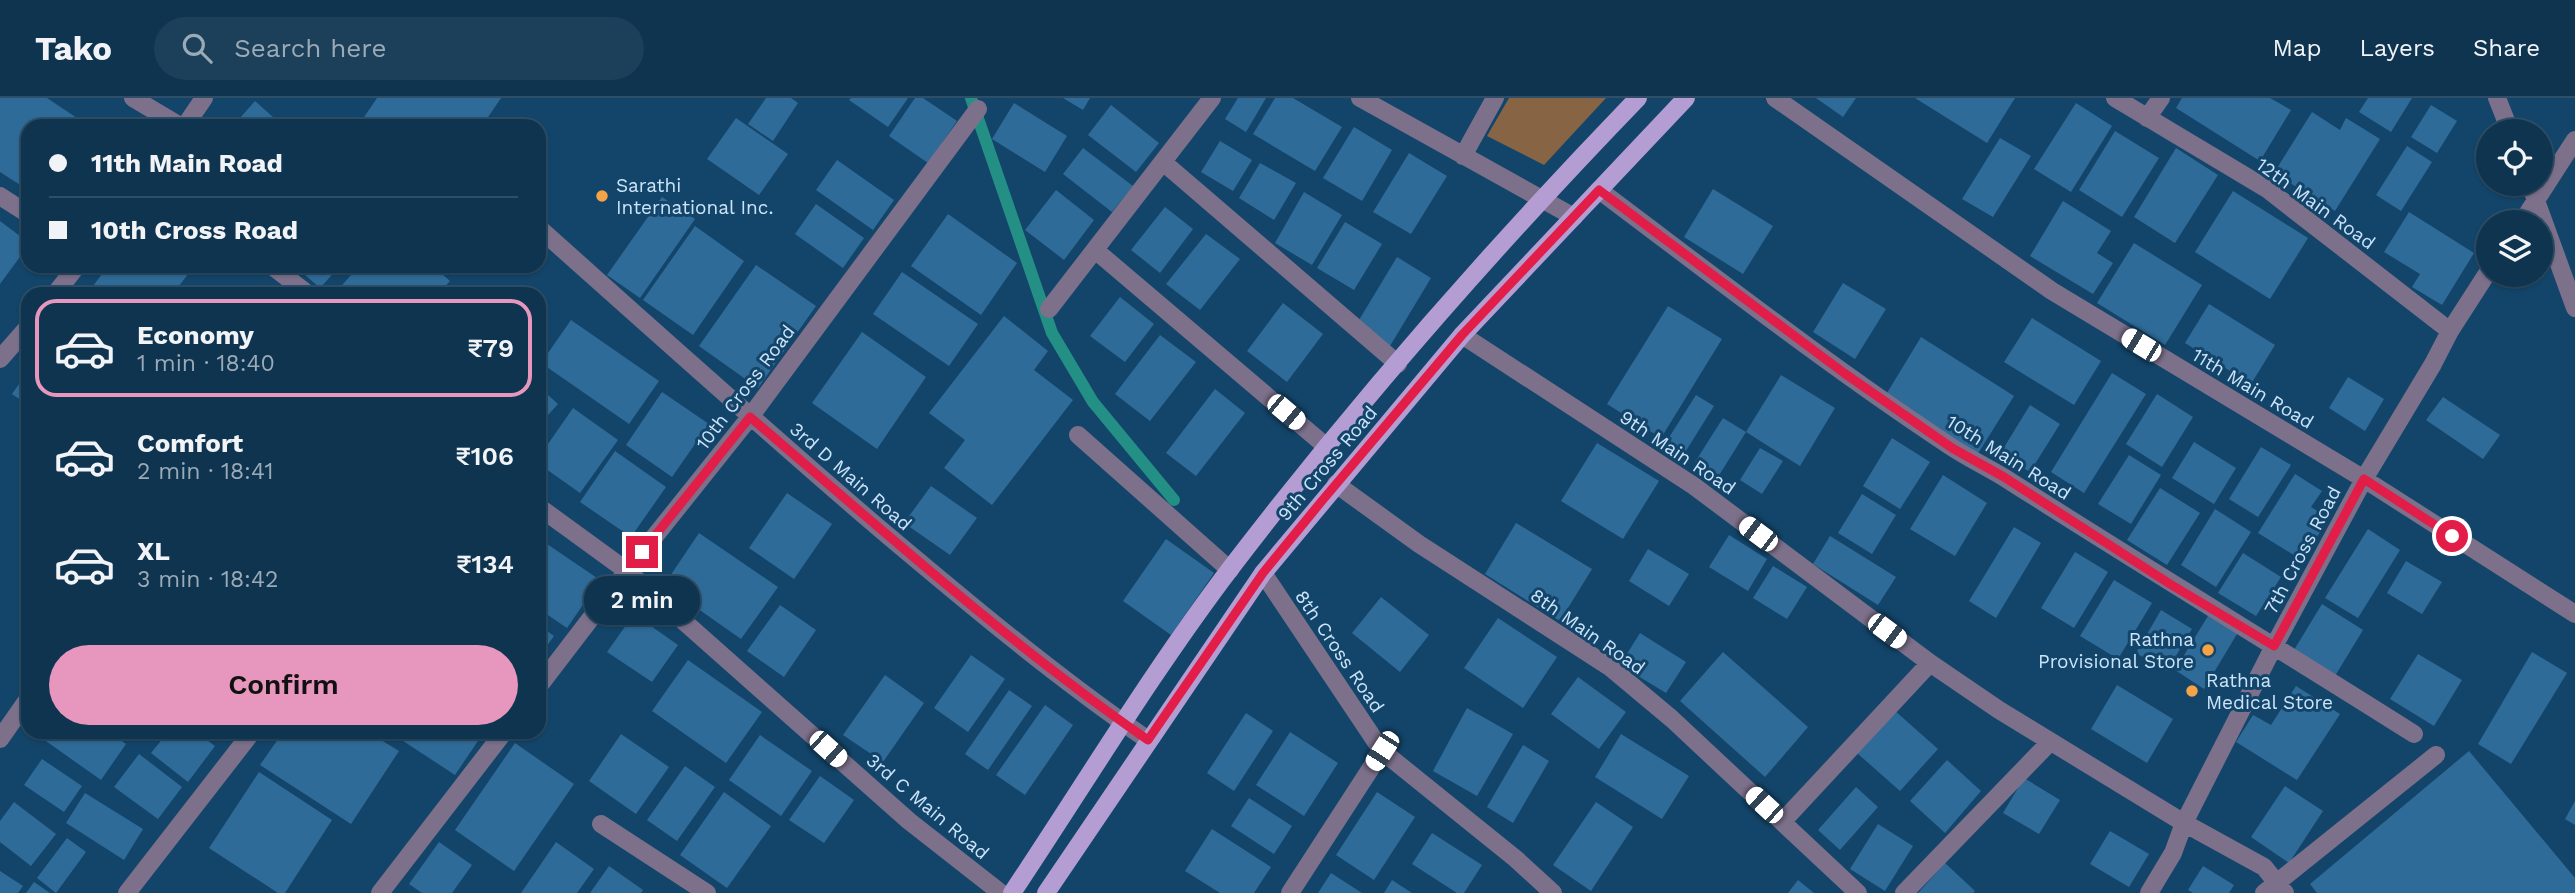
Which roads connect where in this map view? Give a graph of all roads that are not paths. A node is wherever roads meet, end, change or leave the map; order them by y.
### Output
1 (133, 98) edge
2 (204, 98) edge
3 (1212, 98) edge
4 (1360, 98) edge
5 (1496, 98) edge
6 (1638, 98) edge
7 (1686, 98) edge
8 (1775, 98) edge
9 (2115, 98) edge
10 (2161, 98) edge
11 (2496, 100) edge
12 (978, 109) dead end
13 (2147, 118) junction
14 (170, 119) edge
15 (188, 119) edge
16 (2505, 119) edge
17 (2575, 140) edge
18 (1463, 156) junction
19 (1163, 162) junction
20 (2553, 168) edge
21 (1599, 190) junction
22 (0, 196) edge
23 (2535, 196) edge
24 (1541, 199) junction
25 (21, 210) edge
26 (1574, 217) junction
27 (546, 234) edge
28 (1096, 250) junction
29 (72, 273) edge
30 (281, 273) edge
31 (60, 287) edge
32 (299, 287) edge
33 (2478, 287) edge
34 (2575, 308) edge
35 (1049, 309) dead end
36 (2450, 331) junction
37 (21, 335) edge
38 (1462, 335) junction
39 (0, 359) edge
40 (1398, 364) junction
41 (750, 417) junction
42 (1078, 435) dead end
43 (1328, 448) junction
44 (2364, 479) junction
45 (1336, 484) junction
46 (546, 512) edge
47 (1230, 570) junction
48 (626, 571) junction
49 (1263, 573) junction
50 (2575, 614) edge
51 (2274, 646) junction
52 (1930, 663) junction
53 (546, 677) edge
54 (21, 709) edge
55 (1124, 724) junction
56 (2414, 734) dead end
57 (0, 739) edge
58 (247, 739) edge
59 (499, 739) edge
60 (1148, 740) junction
61 (2050, 742) junction
62 (1382, 751) junction
63 (2436, 755) dead end
64 (1782, 822) junction
65 (2184, 823) junction
66 (601, 824) dead end
67 (2275, 889) edge
68 (127, 893) edge
69 (380, 893) edge
70 (707, 893) edge
71 (1001, 893) edge
72 (1012, 893) edge
73 (1046, 893) edge
74 (1290, 893) edge
75 (1553, 893) edge
76 (1858, 893) edge
77 (1904, 893) edge
78 (2149, 893) edge

1 - 14 street
2 - 15 street
3 - 19 street
4 - 18 street
5 - 18 street
6 - 24 main road, 9th Cross Road
7 - 21 main road, 9th Cross Road
8 - 44 street, 11th Main Road
9 - 13 street, 12th Main Road
10 - 13 street
11 - 16 street
12 - 41 street, 10th Cross Road
13 - 36 street, 12th Main Road
17 - 20 street
18 - 24 street
19 - 28 street
19 - 40 street
21 - 26 main road, 9th Cross Road
21 - 51 street, 10th Main Road
22 - 25 street
23 - 34 street
24 - 26 street
24 - 40 main road, 9th Cross Road
26 - 38 main road, 9th Cross Road
27 - 41 street, 3rd D Main Road
28 - 35 street
28 - 43 street
29 - 31 street
30 - 32 street
33 - 36 street, 7th Cross Road
36 - 44 street, 7th Cross Road
37 - 39 street
38 - 45 main road, 9th Cross Road
38 - 52 street, 9th Main Road
40 - 43 main road, 9th Cross Road
41 - 48 street, 10th Cross Road
41 - 55 street, 3rd D Main Road
42 - 47 street
43 - 47 main road, 9th Cross Road
44 - 50 street, 11th Main Road
44 - 51 street, 7th Cross Road
45 - 49 main road, 9th Cross Road
45 - 64 street, 8th Main Road
46 - 48 street, 3rd C Main Road
47 - 55 main road, 9th Cross Road
48 - 53 street, 10th Cross Road
48 - 71 street, 3rd C Main Road
49 - 60 main road, 9th Cross Road
49 - 62 street, 8th Cross Road
51 - 56 street, 10th Main Road
51 - 65 street, 7th Cross Road
52 - 61 street, 9th Main Road
52 - 64 street
54 - 57 street
55 - 60 street, 3rd D Main Road
55 - 72 main road, 9th Cross Road
58 - 68 street
59 - 69 street
60 - 73 main road, 9th Cross Road
61 - 65 street, 9th Main Road
61 - 77 street
62 - 74 street
62 - 75 street, 8th Cross Road
63 - 67 street
64 - 76 street, 8th Main Road
65 - 67 street, 9th Main Road
65 - 78 street, 7th Cross Road
66 - 70 street

